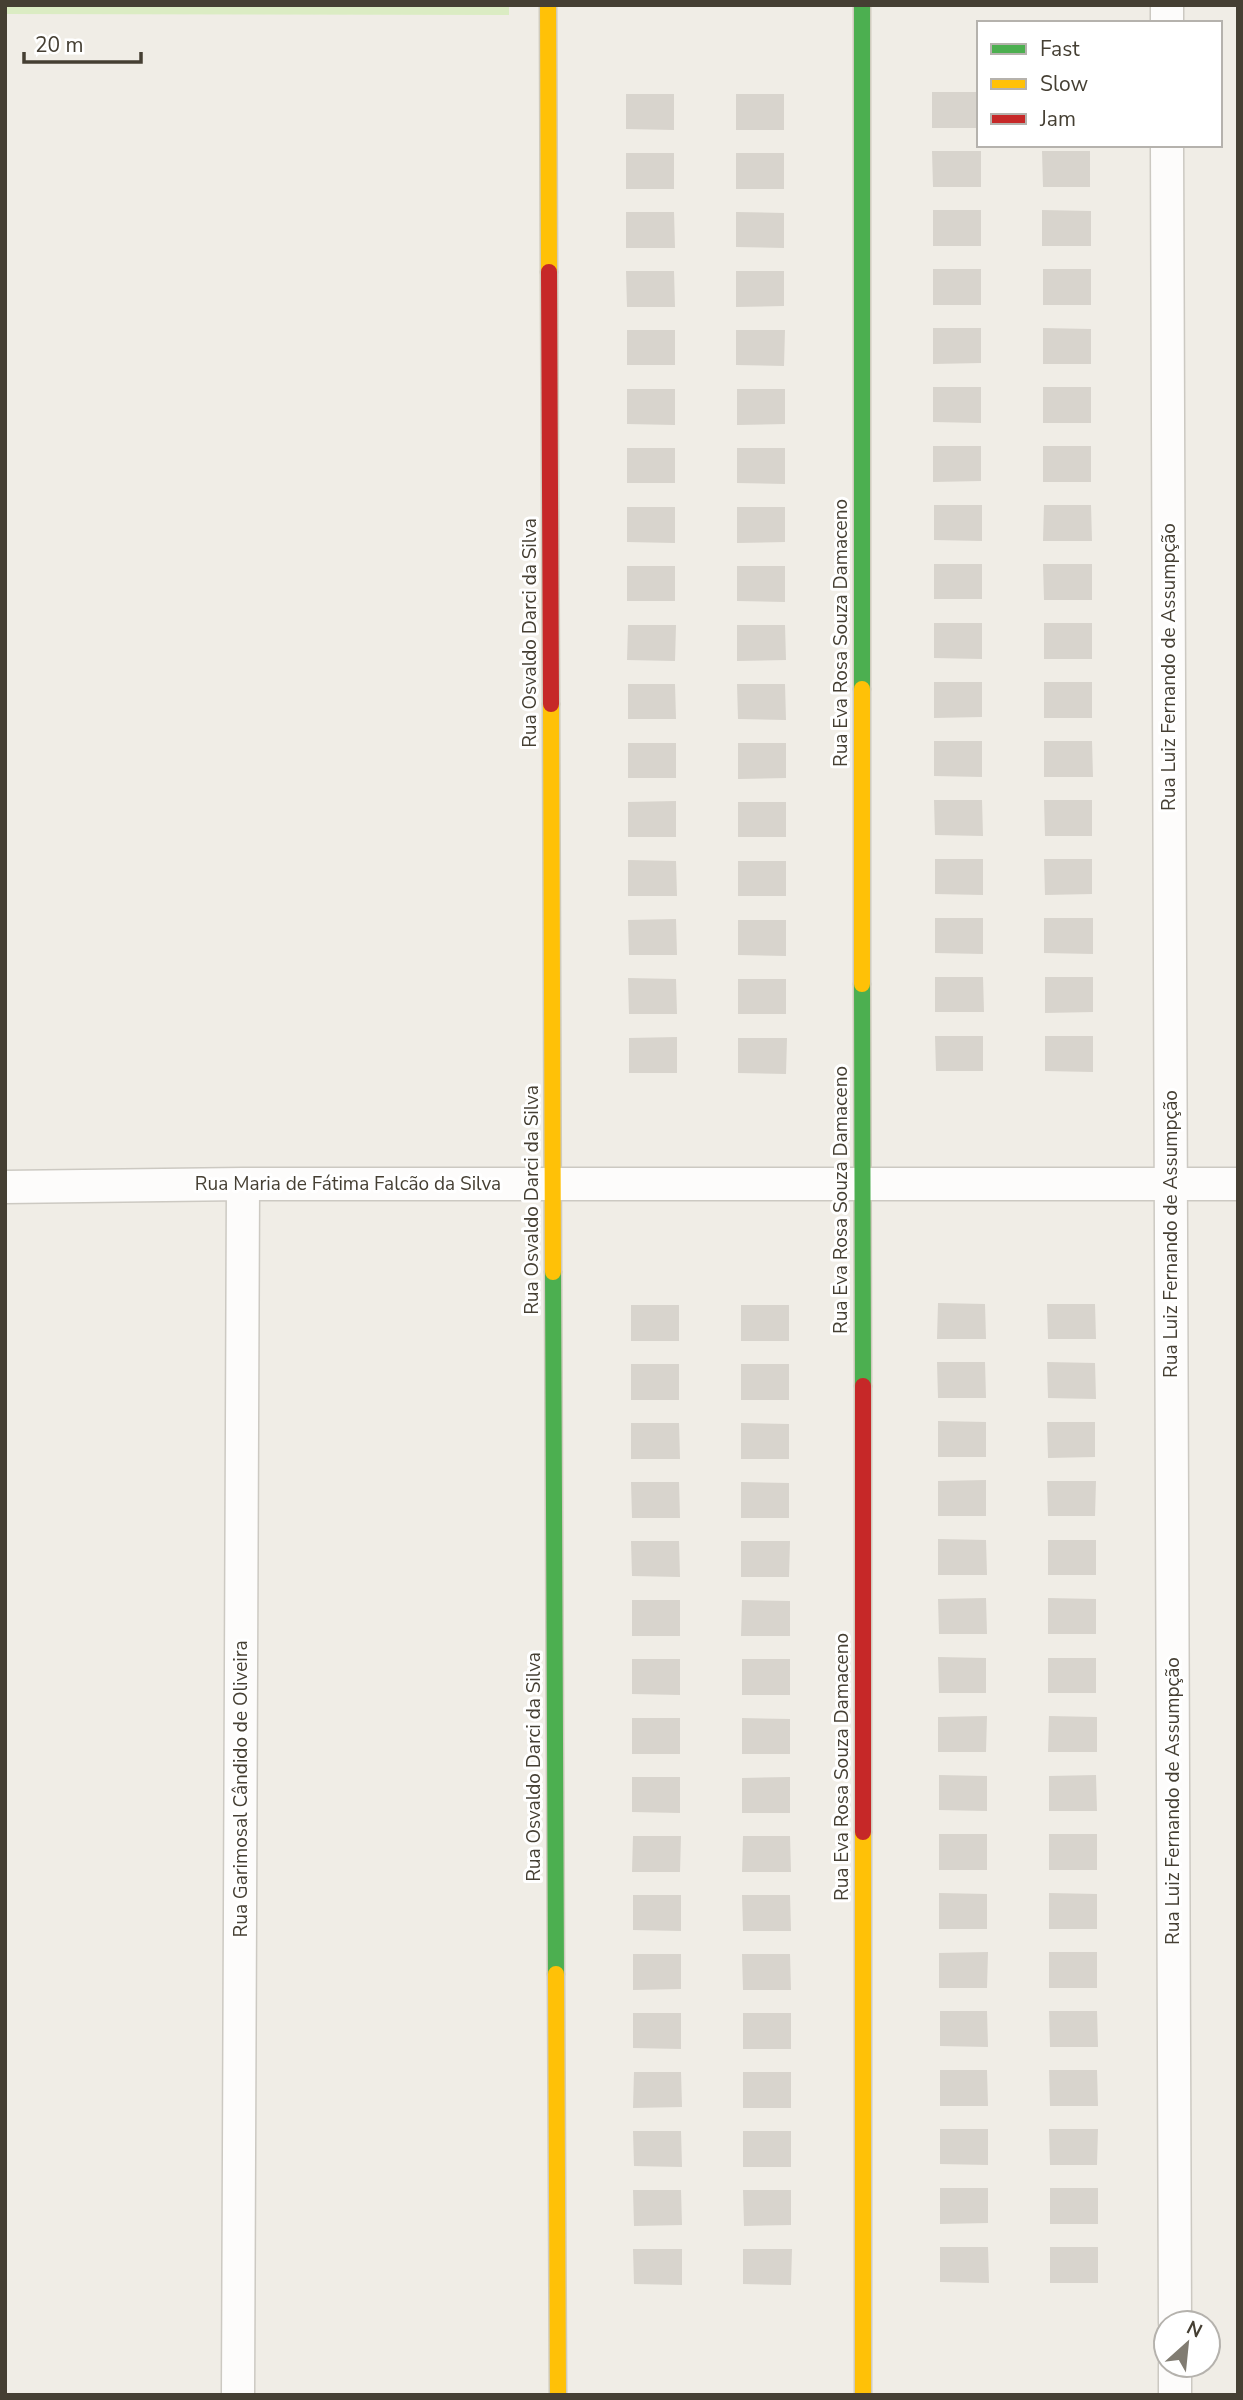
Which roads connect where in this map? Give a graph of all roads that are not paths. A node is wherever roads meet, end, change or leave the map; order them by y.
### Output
1 (548, 5) edge
2 (862, 5) edge
3 (1167, 147) edge
4 (243, 1184) junction
5 (553, 1184) junction
6 (862, 1184) junction
7 (1171, 1184) junction
8 (1238, 1184) edge
9 (5, 1187) edge
10 (1175, 2309) edge
11 (238, 2395) edge
12 (558, 2395) edge
13 (863, 2395) edge

1 - 5 street, Rua Osvaldo Darci da Silva
2 - 6 street, Rua Eva Rosa Souza Damaceno
3 - 7 street, Rua Luiz Fernando de Assumpção
4 - 5 street, Rua Maria de Fátima Falcão da Silva
4 - 9 street, Rua Maria de Fátima Falcão da Silva
4 - 11 street, Rua Garimosal Cândido de Oliveira
5 - 6 street, Rua Maria de Fátima Falcão da Silva
5 - 12 street, Rua Osvaldo Darci da Silva
6 - 7 street, Rua Maria de Fátima Falcão da Silva
6 - 13 street, Rua Eva Rosa Souza Damaceno
7 - 8 street, Rua Maria de Fátima Falcão da Silva
7 - 10 street, Rua Luiz Fernando de Assumpção

